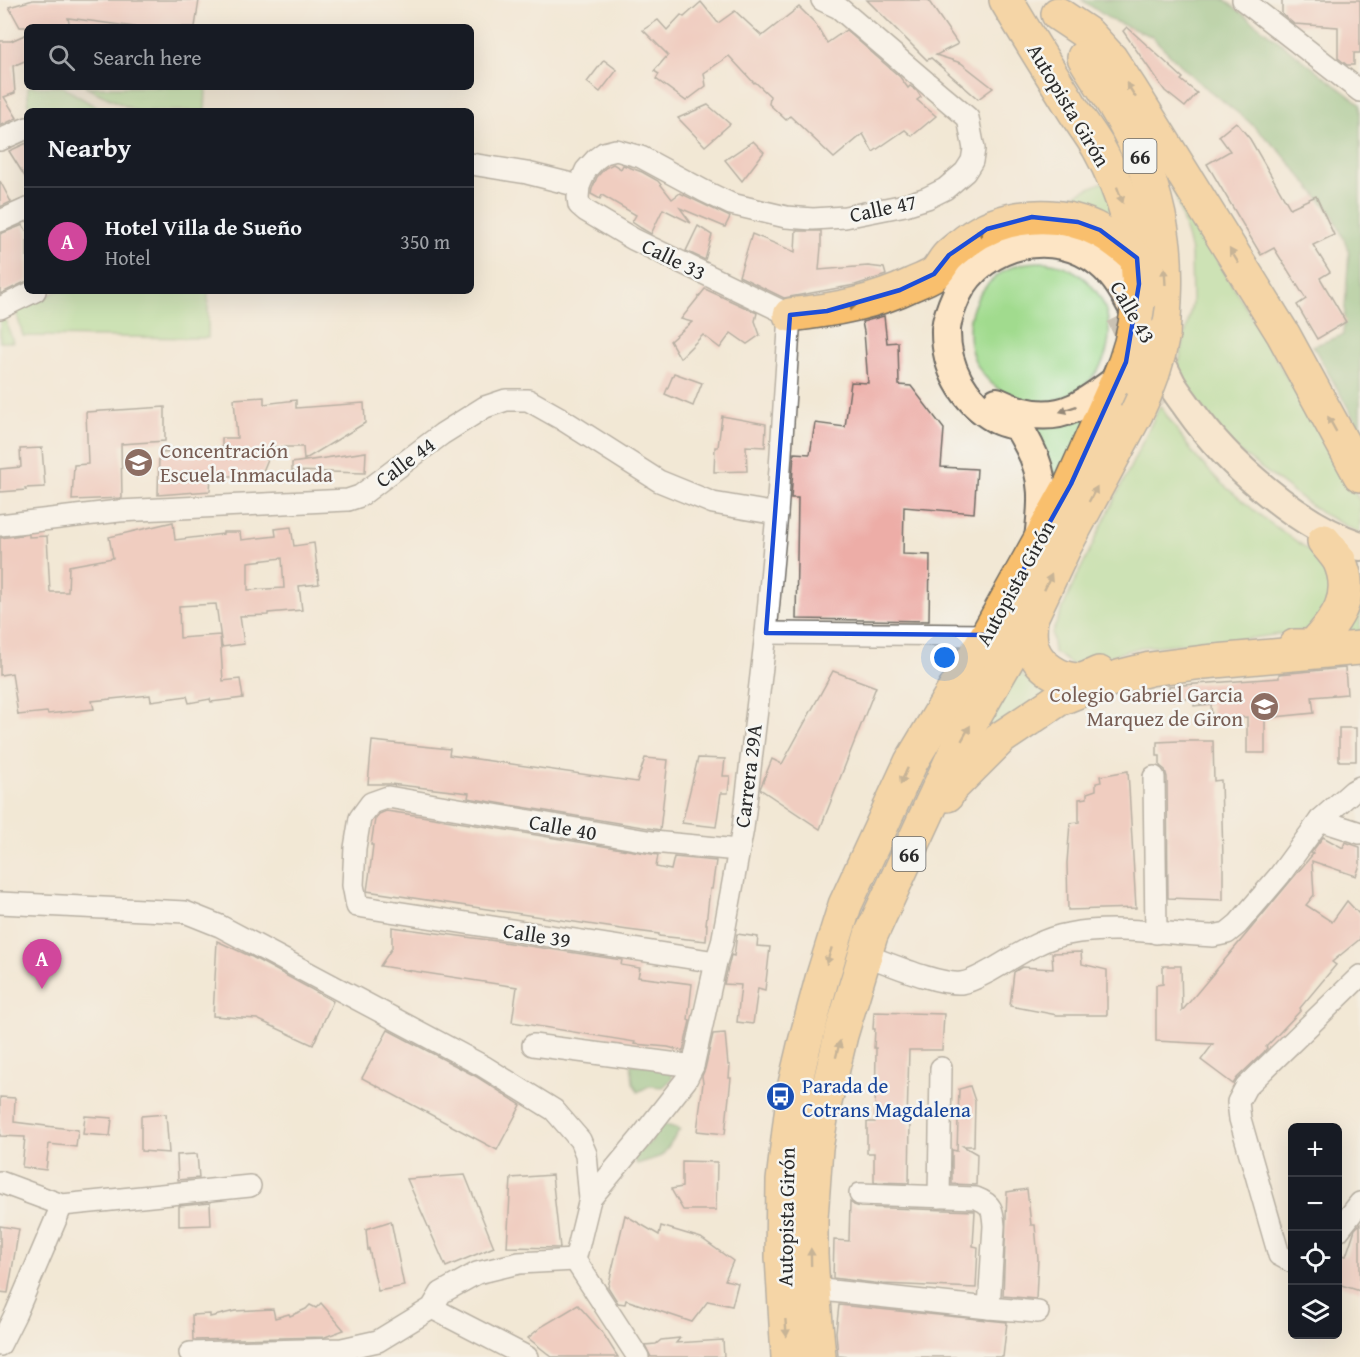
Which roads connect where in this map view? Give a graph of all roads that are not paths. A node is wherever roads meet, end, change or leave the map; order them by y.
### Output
1 (822, 0) edge
2 (1005, 0) edge
3 (1244, 0) edge
4 (1054, 7) edge
5 (1360, 91) edge
6 (24, 129) edge
7 (0, 140) edge
8 (474, 164) edge
9 (579, 186) junction
10 (24, 210) edge
11 (0, 221) edge
12 (1137, 258) junction
13 (29, 294) edge
14 (0, 308) edge
15 (1129, 310) junction
16 (790, 315) junction
17 (1118, 380) junction
18 (1151, 408) junction
19 (1360, 476) edge
20 (777, 514) junction
21 (0, 525) edge
22 (1039, 541) junction
23 (1324, 541) junction
24 (1360, 546) edge
25 (1360, 556) edge
26 (1031, 618) junction
27 (766, 633) junction
28 (987, 635) junction
29 (1360, 648) edge
30 (1154, 777) dead end
31 (1360, 787) edge
32 (1320, 820) junction
33 (1360, 833) edge
34 (913, 846) junction
35 (738, 850) junction
36 (0, 903) edge
37 (357, 906) joint
38 (1156, 933) junction
39 (865, 955) junction
40 (716, 962) junction
41 (1360, 976) edge
42 (532, 1045) dead end
43 (693, 1066) junction
44 (941, 1068) dead end
45 (0, 1182) edge
46 (250, 1186) dead end
47 (860, 1194) dead end
48 (939, 1197) junction
49 (590, 1199) junction
50 (1360, 1203) edge
51 (62, 1205) junction
52 (1342, 1226) edge
53 (575, 1260) junction
54 (1288, 1260) edge
55 (813, 1289) junction
56 (432, 1308) junction
57 (989, 1308) junction
58 (1038, 1312) dead end
59 (0, 1345) edge
60 (190, 1353) dead end
61 (527, 1357) edge
62 (638, 1357) edge
63 (788, 1357) edge
64 (819, 1357) edge

1 - 9 street, Calle 47
2 -> 12 highway, Autopista Girón / 66
3 - 5 street
18 -> 4 highway, Autopista Girón / 66, bridge
19 -> 4 highway
6 - 7 street
8 - 9 street
9 - 16 street, Calle 33
10 - 11 street
12 - 15 highway, Autopista Girón / 66
16 -> 12 highway
13 - 14 street
15 - 17 highway, Autopista Girón / 66, bridge
17 -> 15 street, Calle 43
16 - 20 street, Carrera 29A
17 - 22 highway, Autopista Girón / 66
18 - 23 street
26 -> 18 highway, Autopista Girón / 66
20 - 21 street, Calle 44
20 - 27 street, Carrera 29A
22 - 24 street, Calle 43
22 - 28 highway, Autopista Girón / 66
23 - 25 street
23 - 26 highway
34 -> 26 highway, Autopista Girón / 66
27 - 28 street
27 - 35 street, Carrera 29A
28 -> 63 highway, Autopista Girón / 66
29 - 34 highway
30 - 38 street
31 - 32 street
32 - 33 street
32 - 38 street
34 - 39 highway, Autopista Girón / 66
35 - 37 street, Calle 40
35 - 40 street, Carrera 29A
36 - 49 street
37 - 40 street, Calle 39
38 - 39 street
55 -> 39 highway, Autopista Girón / 66
40 - 43 street, Carrera 29A
41 - 54 street
42 - 43 street
43 - 49 street, Carrera 29A
44 - 48 street
45 - 51 street
46 - 51 street
47 - 48 street
48 - 57 street
49 - 53 street
50 - 52 street
51 - 59 street
53 - 56 street
53 - 62 street
55 - 57 street
55 - 64 highway, Autopista Girón / 66
56 - 60 street
56 - 61 street
57 - 58 street

